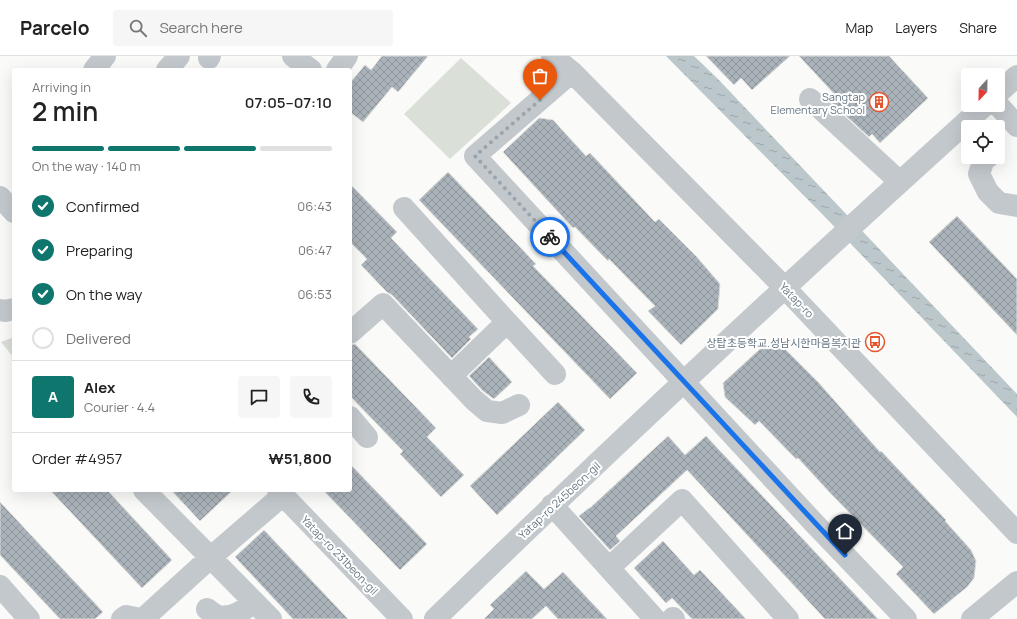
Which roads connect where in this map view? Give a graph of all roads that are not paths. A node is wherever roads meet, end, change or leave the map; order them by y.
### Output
1 (105, 56) edge
2 (179, 56) edge
3 (293, 56) edge
4 (347, 56) edge
5 (552, 56) edge
6 (96, 68) edge
7 (170, 68) edge
8 (308, 68) edge
9 (338, 68) edge
10 (572, 72) junction
11 (1017, 76) edge
12 (1005, 87) edge
13 (810, 99) dead end
14 (977, 112) edge
15 (1004, 112) edge
16 (1017, 126) edge
17 (983, 164) edge
18 (900, 182) junction
19 (0, 197) edge
20 (1017, 206) edge
21 (404, 208) dead end
22 (12, 210) edge
23 (785, 288) junction
24 (12, 309) edge
25 (0, 310) edge
26 (507, 322) junction
27 (352, 331) edge
28 (555, 374) dead end
29 (451, 376) junction
30 (684, 382) junction
31 (519, 405) dead end
32 (352, 419) edge
33 (367, 437) dead end
34 (146, 492) edge
35 (280, 492) edge
36 (552, 505) junction
37 (1017, 533) edge
38 (210, 558) junction
39 (609, 568) junction
40 (1017, 582) edge
41 (0, 586) edge
42 (254, 602) junction
43 (207, 610) dead end
44 (29, 619) edge
45 (122, 619) edge
46 (142, 619) edge
47 (271, 619) edge
48 (402, 619) edge
49 (435, 619) edge
50 (655, 619) edge
51 (788, 619) edge
52 (906, 619) edge
53 (972, 619) edge

1 - 6 street
2 - 7 street
3 - 8 street
4 - 9 street
5 - 10 street, Yatap-ro
10 - 23 street, Yatap-ro
10 - 30 street
11 - 12 street
13 - 18 street
14 - 18 street, Yatap-ro 245beon-gil
15 - 16 street
17 - 20 street
18 - 23 street, Yatap-ro 245beon-gil
19 - 22 street
21 - 26 street
23 - 30 street, Yatap-ro 245beon-gil
23 - 37 street, Yatap-ro
24 - 25 street
26 - 28 street
26 - 29 street
27 - 29 street
29 - 31 street
30 - 36 street, Yatap-ro 245beon-gil
30 - 52 street
32 - 33 street
34 - 38 street
35 - 38 street
35 - 48 street, Yatap-ro 231beon-gil
36 - 39 street
36 - 49 street, Yatap-ro 245beon-gil
38 - 42 street
38 - 46 street
39 - 50 street
39 - 51 street
40 - 53 street
41 - 44 street
42 - 43 street
42 - 47 street
45 - 46 street

